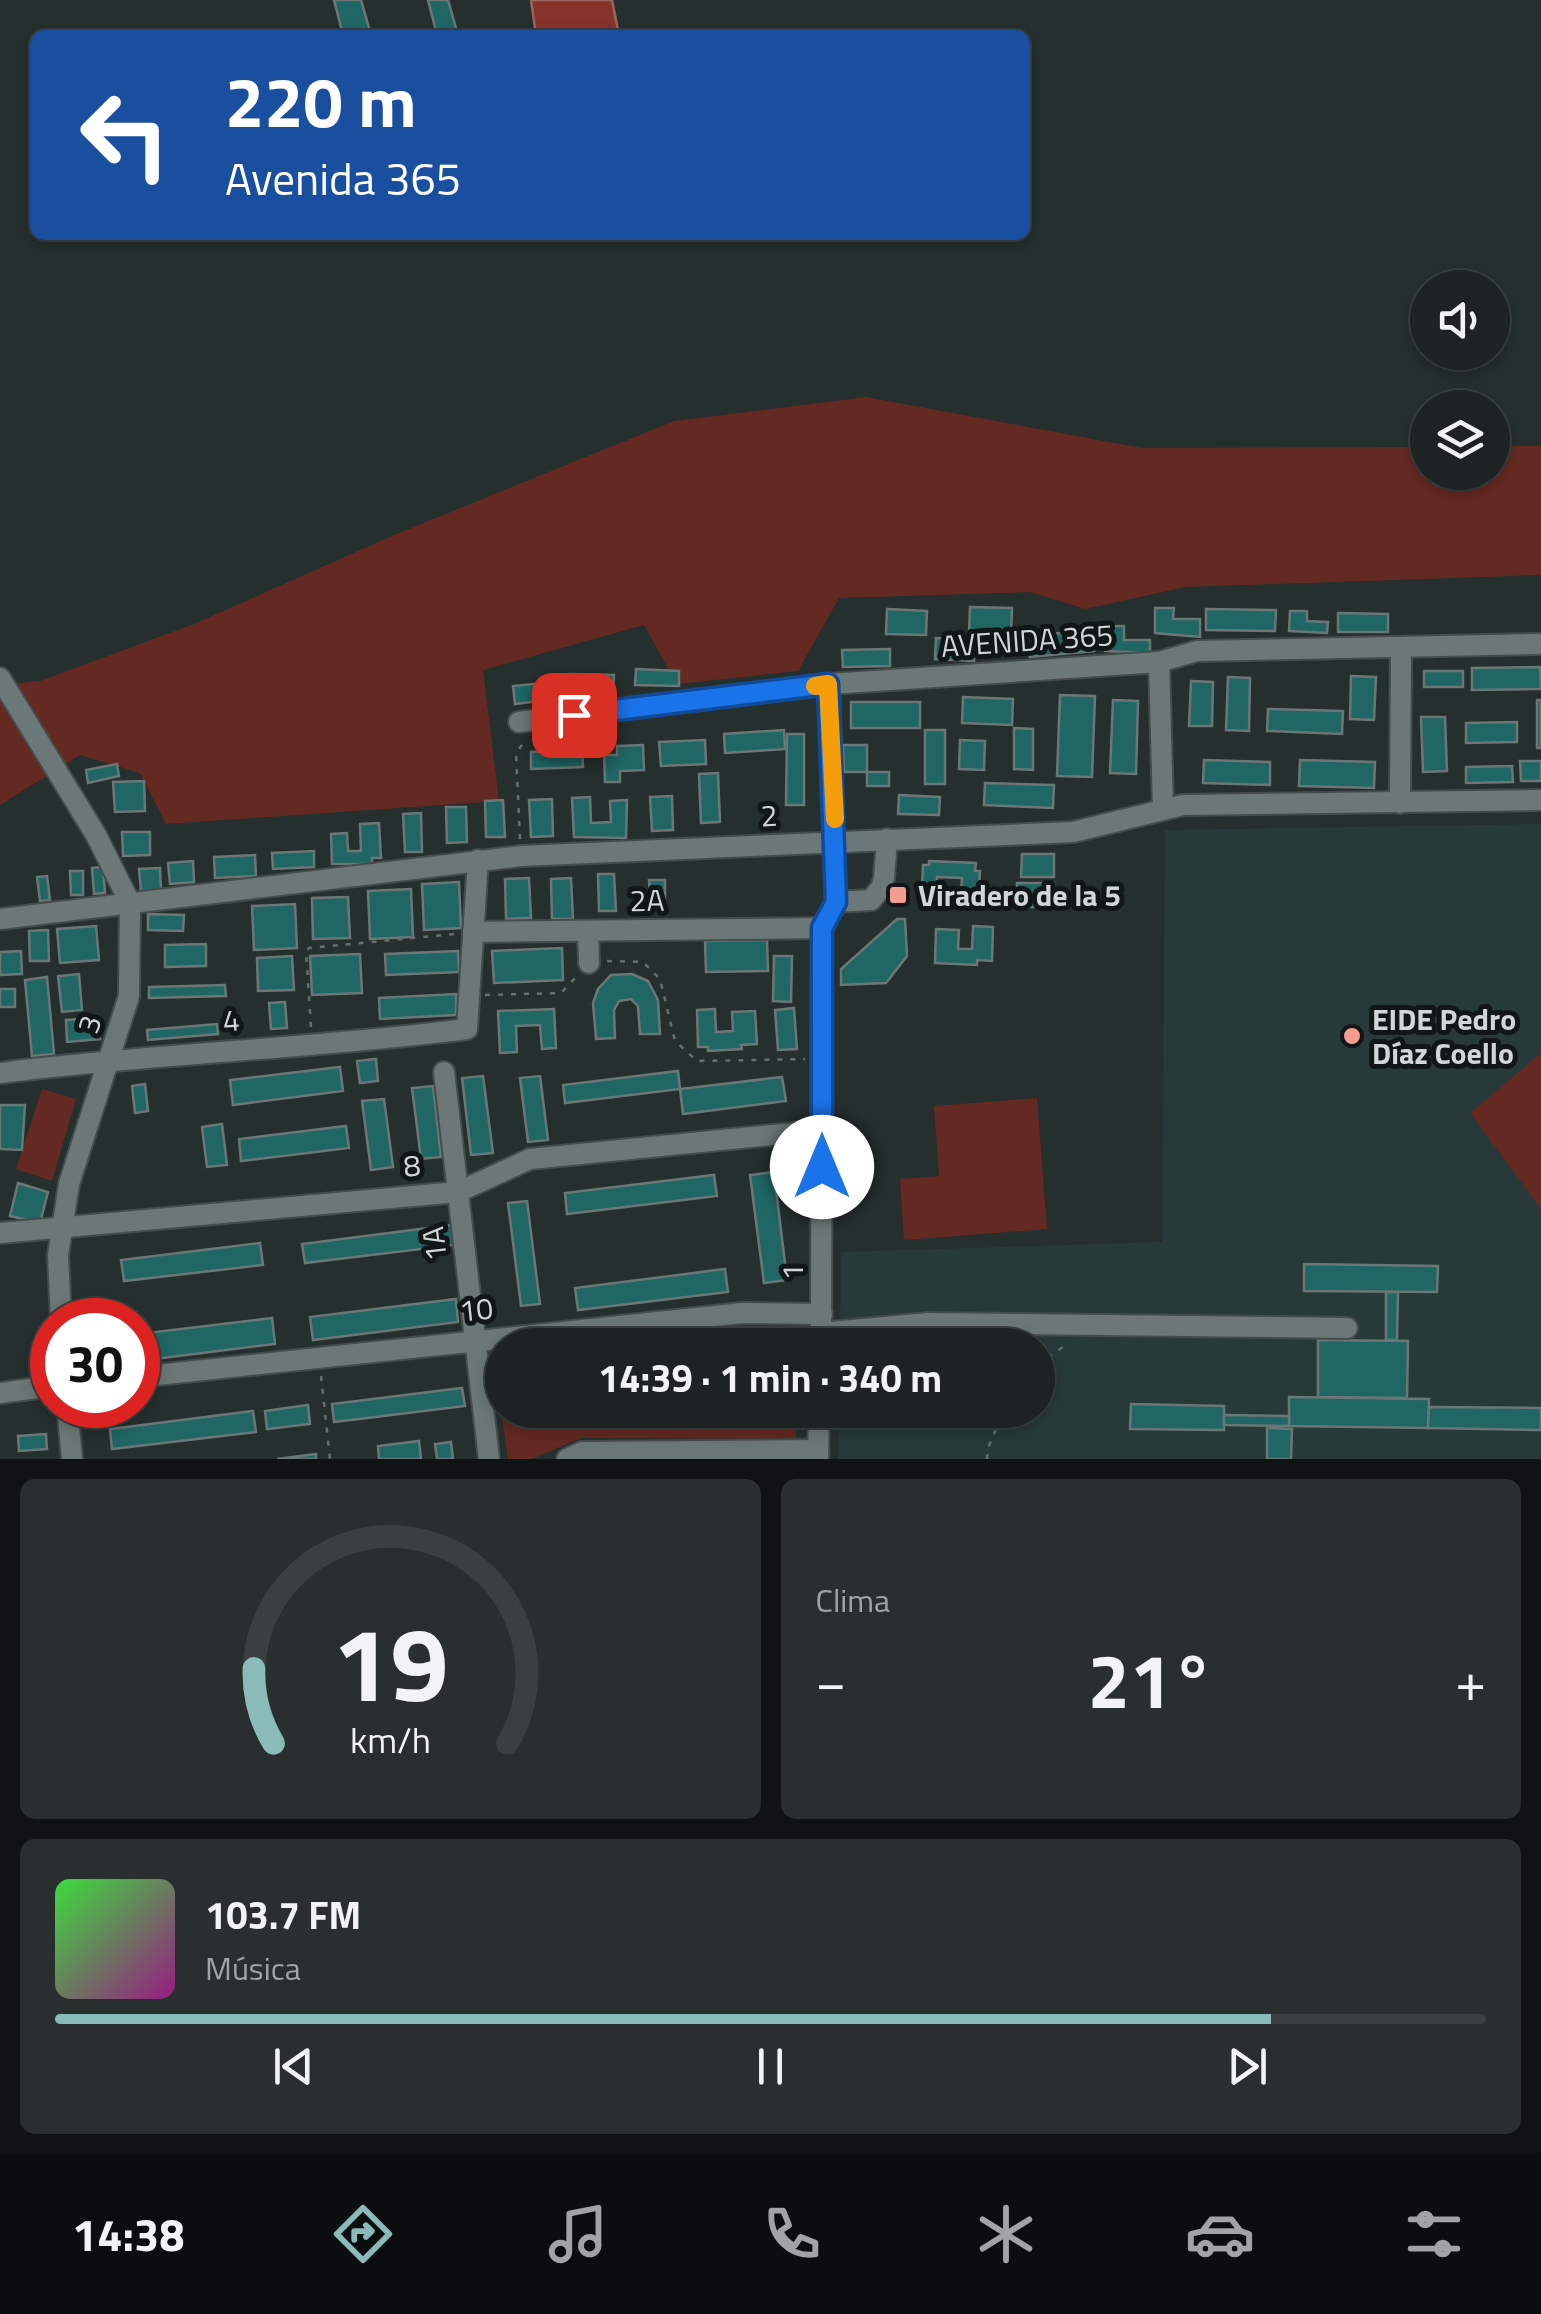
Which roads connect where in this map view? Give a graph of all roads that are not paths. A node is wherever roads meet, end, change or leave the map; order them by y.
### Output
1 (1541, 644) edge
2 (1401, 648) junction
3 (1159, 662) junction
4 (0, 678) edge
5 (828, 684) junction
6 (528, 721) road end
7 (1541, 800) edge
8 (1400, 803) junction
9 (1163, 808) junction
10 (888, 839) junction
11 (836, 842) junction
12 (478, 860) junction
13 (836, 902) junction
14 (130, 904) junction
15 (0, 918) edge
16 (822, 928) junction
17 (588, 931) junction
18 (472, 932) junction
19 (589, 962) road end
20 (109, 1059) junction
21 (444, 1072) dead end
22 (0, 1073) edge
23 (822, 1130) junction
24 (458, 1192) junction
25 (62, 1226) junction
26 (0, 1233) edge
27 (60, 1298) edge
28 (594, 1328) edge
29 (809, 1328) edge
30 (822, 1328) edge
31 (862, 1328) edge
32 (1347, 1328) dead end
33 (485, 1339) edge
34 (475, 1340) junction
35 (160, 1375) edge
36 (30, 1389) edge
37 (0, 1392) edge
38 (69, 1428) edge
39 (819, 1428) edge
40 (818, 1455) edge
41 (72, 1459) edge
42 (489, 1459) edge
43 (567, 1459) edge

1 - 2 street, AVENIDA 365
2 - 3 street, AVENIDA 365
2 - 8 street
3 - 5 street, AVENIDA 365
3 - 9 street
4 - 14 street, 3
5 - 6 street, AVENIDA 365
5 - 11 street, 1
7 - 8 street, 2
8 - 9 street, 2
9 - 10 street, 2
10 - 11 street, 2
10 - 13 street
11 - 12 street, 2
11 - 13 street, 1
12 - 14 street, 2
12 - 18 street
13 - 16 street, 1
14 - 15 street, 2
14 - 20 street, 3
16 - 17 street, 2A
16 - 23 street, 1
17 - 18 street, 2A
17 - 19 street
18 - 20 street, 4
20 - 22 street, 4
20 - 25 street, 3
21 - 24 street, 1A
23 - 24 street, 8
23 - 30 street, 1
24 - 25 street, 8
24 - 34 street, 1A
25 - 26 street, 8
25 - 27 street, 3
28 - 29 street, 10
31 - 32 street, 10
33 - 34 street, 10
34 - 35 street, 10
34 - 42 street, 1A
36 - 37 street
38 - 41 street
39 - 40 street
40 - 43 street

